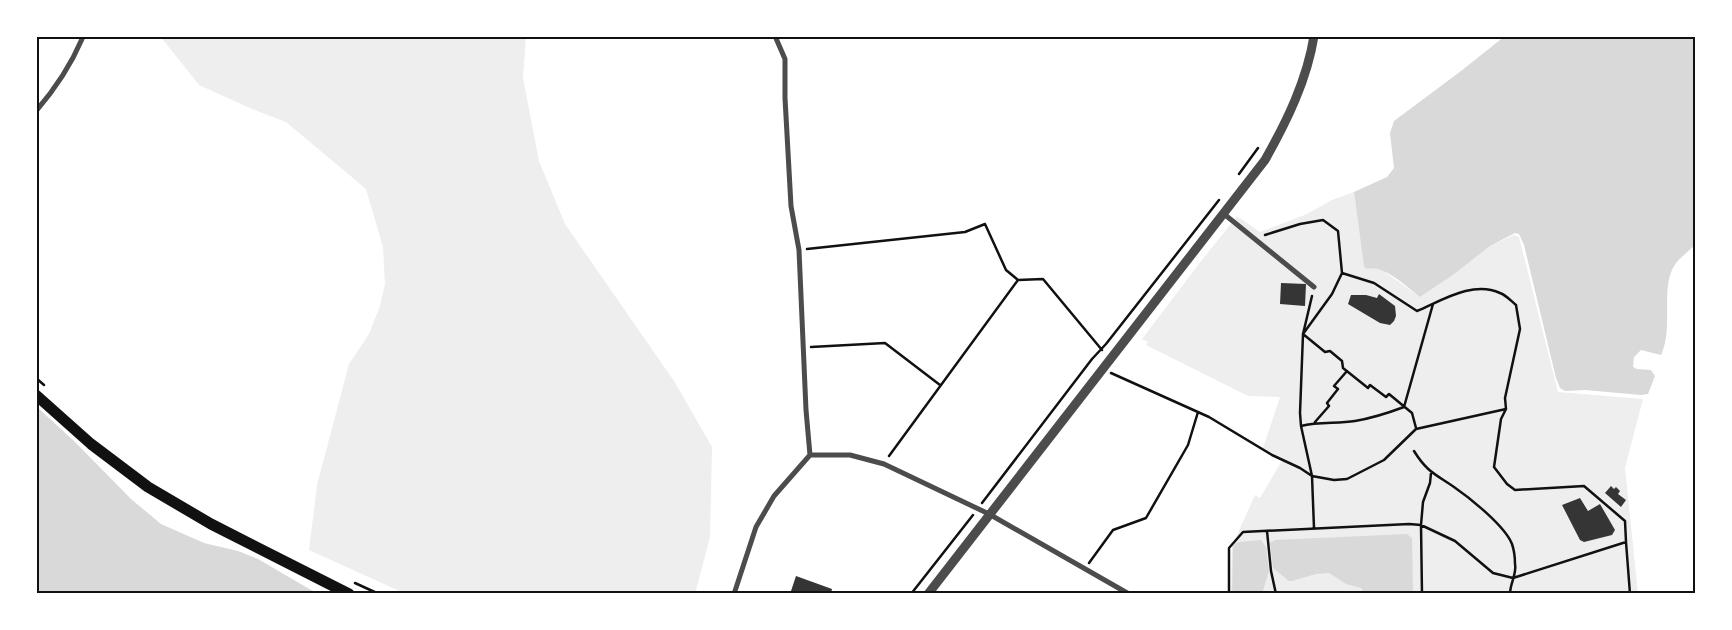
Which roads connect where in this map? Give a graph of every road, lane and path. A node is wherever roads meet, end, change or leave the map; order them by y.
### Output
1 (775, 36) edge
2 (1314, 36) edge
3 (82, 39) dead end
4 (36, 111) edge
5 (1261, 144) dead end
6 (1235, 179) dead end
7 (1224, 194) dead end
8 (1224, 214) junction
9 (1253, 239) junction
10 (799, 250) junction
11 (1342, 273) junction
12 (1018, 280) junction
13 (1314, 287) joint
14 (1433, 304) junction
15 (1303, 334) junction
16 (803, 347) junction
17 (1101, 349) junction
18 (1110, 359) junction
19 (1103, 369) junction
20 (1347, 371) junction
21 (36, 378) edge
22 (940, 384) junction
23 (50, 390) dead end
24 (36, 395) edge
25 (1404, 407) junction
26 (1506, 409) junction
27 (1198, 412) junction
28 (1314, 423) junction
29 (1301, 426) junction
30 (1416, 428) junction
31 (1414, 451) dead end
32 (810, 455) junction
33 (884, 464) junction
34 (1431, 473) junction
35 (1312, 476) junction
36 (978, 509) junction
37 (989, 514) junction
38 (1420, 526) junction
39 (1314, 528) junction
40 (1267, 531) junction
41 (1626, 542) junction
42 (1085, 568) junction
43 (1513, 578) junction
44 (354, 582) dead end
45 (349, 594) edge
46 (379, 594) edge
47 (734, 594) edge
48 (911, 594) edge
49 (928, 594) edge
50 (1129, 594) edge
51 (1229, 594) edge
52 (1276, 594) edge
53 (1422, 594) edge
54 (1510, 594) edge
55 (1630, 594) edge

1 - 10 street
2 - 8 street
3 - 4 street
5 - 6 path
7 - 17 path
8 - 9 street
8 - 18 street
9 - 11 path
9 - 13 street
10 - 12 path
10 - 16 street
11 - 14 path
11 - 15 path
12 - 17 path
12 - 22 path
13 - 15 path
14 - 25 path
14 - 26 path
15 - 20 path
15 - 29 path
16 - 22 path
16 - 32 street
17 - 18 path
17 - 36 path
18 - 19 street
19 - 27 path
19 - 37 street
20 - 25 path
20 - 28 path
21 - 23 path
22 - 33 path
24 - 45 main road
25 - 28 path
25 - 30 path
26 - 30 path
26 - 41 path
27 - 35 path
27 - 42 path
28 - 29 path
29 - 35 path
30 - 35 path
31 - 34 path
32 - 33 street
32 - 47 street
33 - 36 street
34 - 38 path
34 - 43 path
35 - 39 path
36 - 37 street
36 - 48 path
37 - 42 street
37 - 49 street
38 - 39 path
38 - 43 path
38 - 53 path
39 - 40 path
40 - 51 path
40 - 52 path
41 - 43 path
41 - 55 path
42 - 50 street
43 - 54 path
44 - 46 path

